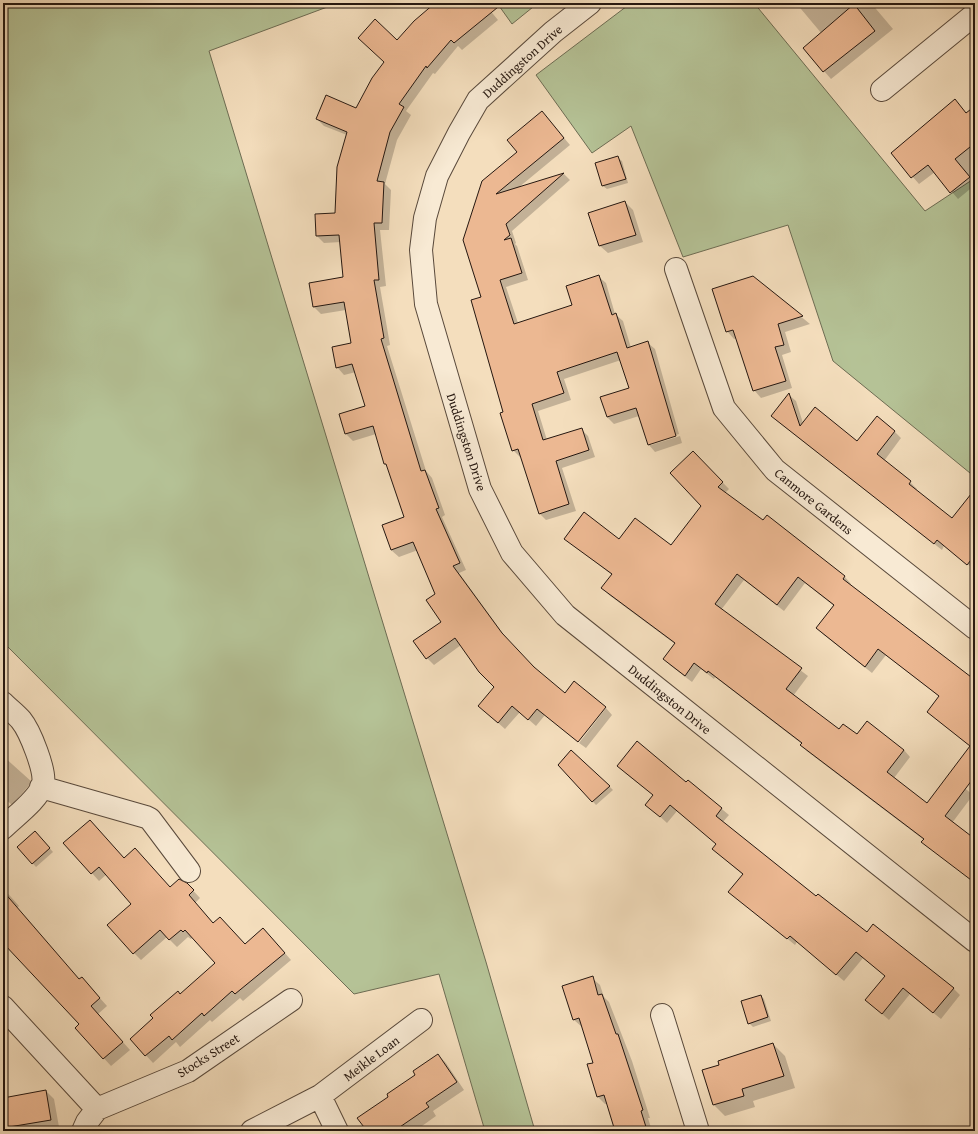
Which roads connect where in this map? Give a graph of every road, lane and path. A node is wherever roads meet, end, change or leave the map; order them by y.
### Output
1 (590, 3) edge
2 (975, 14) edge
3 (882, 90) dead end
4 (676, 269) dead end
5 (975, 628) edge
6 (3, 703) edge
7 (41, 787) junction
8 (3, 828) edge
9 (189, 871) dead end
10 (975, 941) edge
11 (291, 1000) dead end
12 (3, 1007) edge
13 (662, 1015) dead end
14 (421, 1020) dead end
15 (320, 1096) junction
16 (97, 1109) junction
17 (83, 1131) edge
18 (252, 1131) edge
19 (337, 1131) edge
20 (698, 1131) edge

1 - 10 street, Duddingston Drive
2 - 3 street
4 - 5 street, Canmore Gardens
6 - 7 street
7 - 8 street
7 - 9 street
11 - 16 street, Stocks Street
12 - 16 street
13 - 20 street
14 - 15 street, Meikle Loan
15 - 18 street, Meikle Loan
15 - 19 street
16 - 17 street

